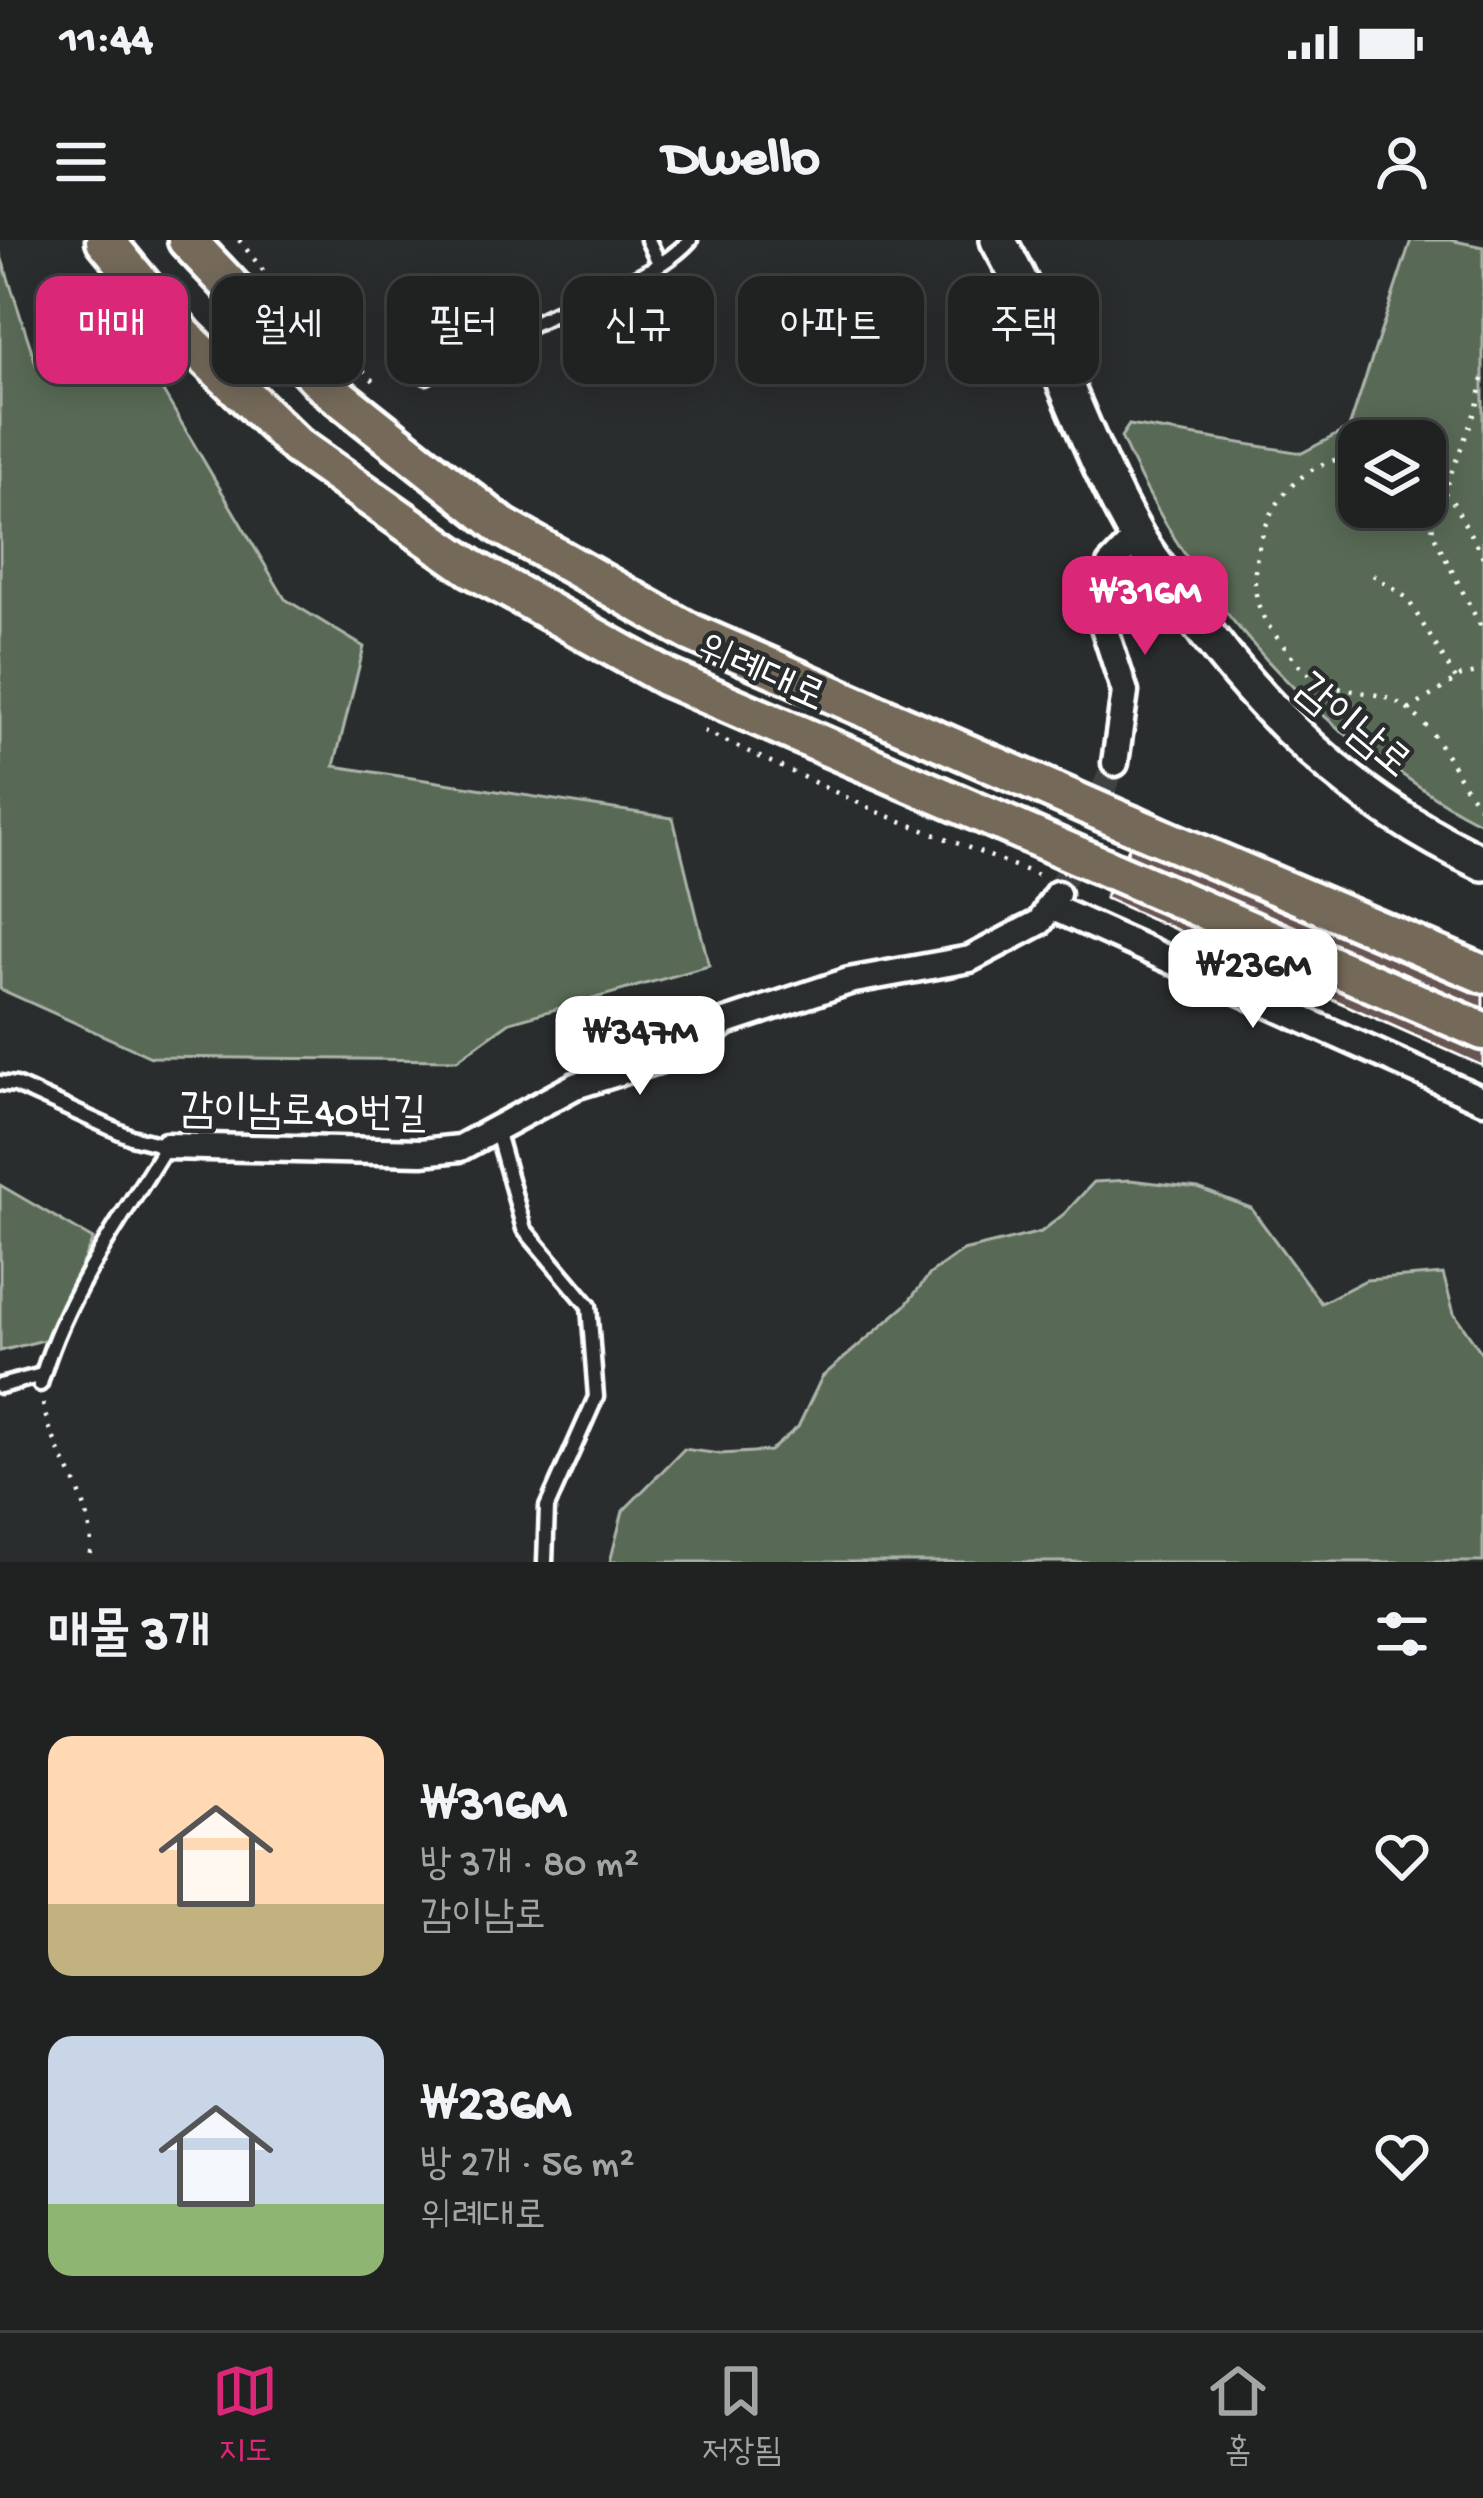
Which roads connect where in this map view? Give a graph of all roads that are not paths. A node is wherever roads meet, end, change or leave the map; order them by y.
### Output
1 (105, 240) edge
2 (187, 240) edge
3 (648, 240) edge
4 (690, 240) edge
5 (998, 240) edge
6 (659, 263) junction
7 (539, 321) edge
8 (1137, 537) junction
9 (1115, 763) tunnel mouth
10 (1483, 863) edge
11 (1483, 974) edge
12 (1483, 1030) edge
13 (0, 1083) edge
14 (1483, 1100) edge
15 (496, 1129) junction
16 (166, 1147) junction
17 (0, 1386) edge
18 (545, 1562) edge

1 - 12 main road, 위례대로
2 - 11 main road, 위례대로
3 - 6 lane
4 - 6 lane
5 - 8 street, 감이남로
6 - 7 lane
8 - 9 street
8 - 10 street, 감이남로
13 - 16 lane, 감이남로40번길
14 - 15 street, 감이남로40번길
15 - 16 street, 감이남로40번길
15 - 18 lane
16 - 17 lane

